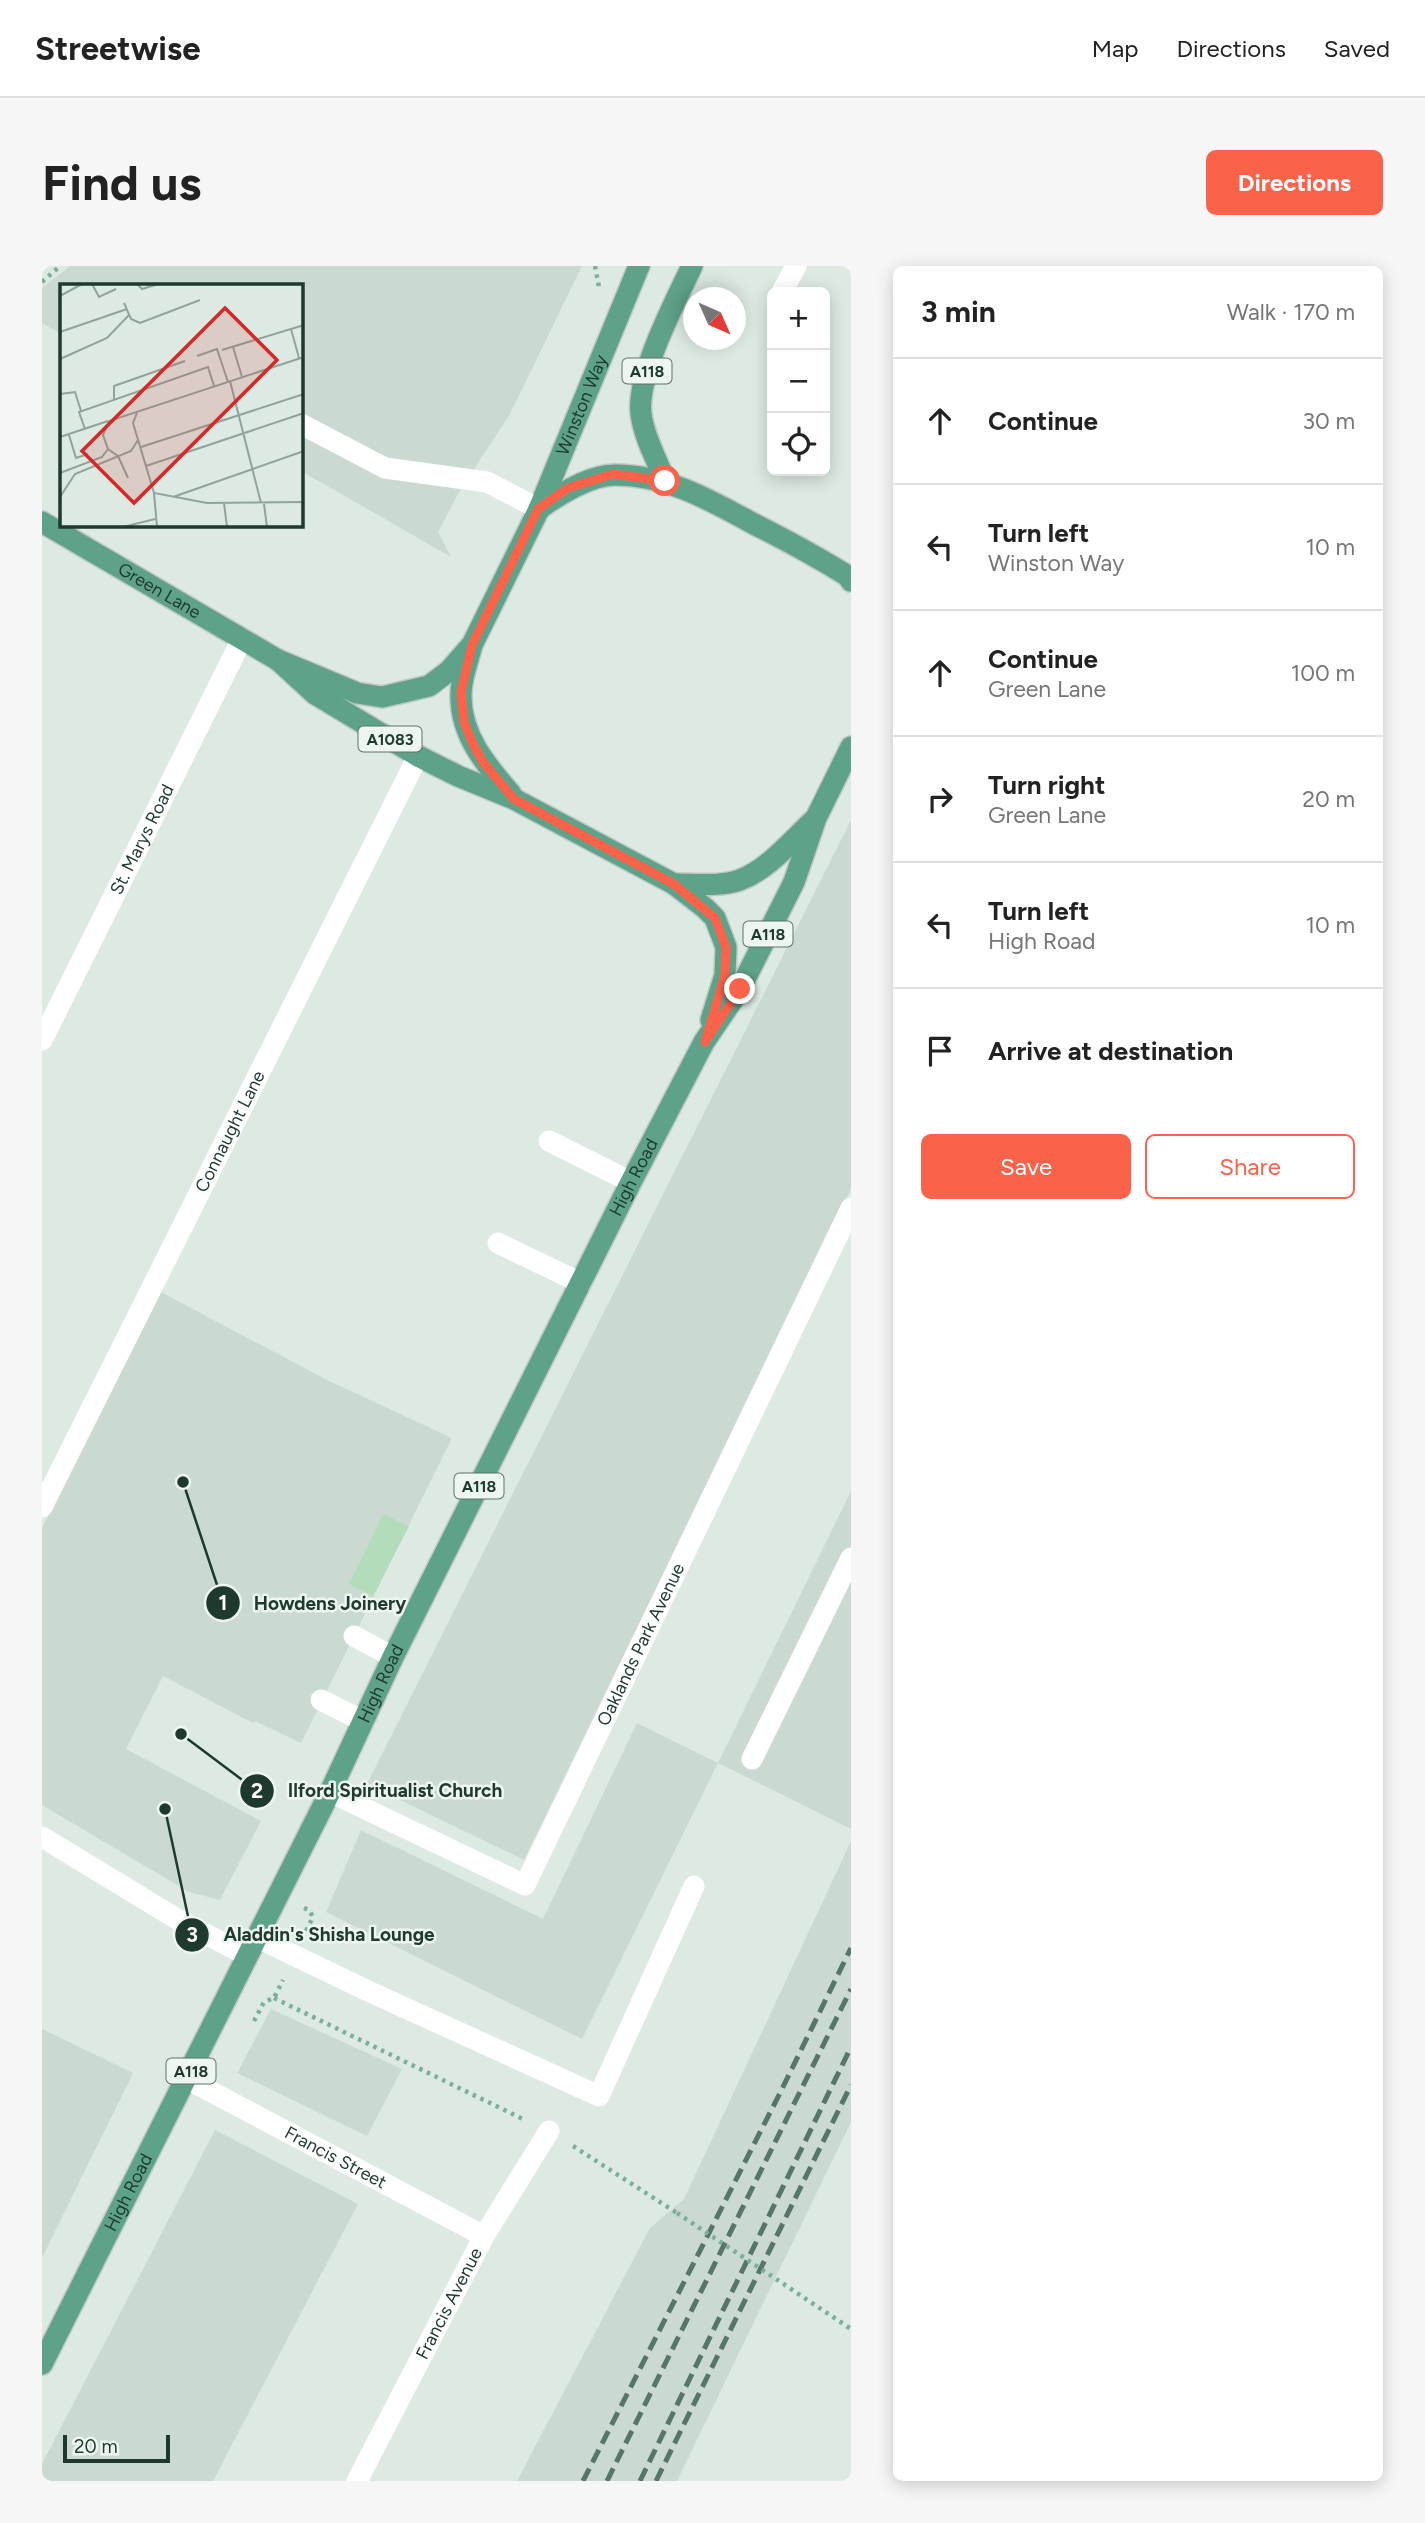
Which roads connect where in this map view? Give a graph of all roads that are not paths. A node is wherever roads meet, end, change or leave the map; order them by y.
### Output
1 (639, 266) edge
2 (691, 266) edge
3 (796, 266) edge
4 (785, 287) edge
5 (303, 425) edge
6 (665, 481) junction
7 (538, 509) junction
8 (42, 522) edge
9 (521, 544) joint
10 (850, 578) edge
11 (242, 639) junction
12 (472, 645) junction
13 (278, 660) junction
14 (851, 747) edge
15 (418, 756) junction
16 (514, 799) junction
17 (816, 818) junction
18 (674, 884) junction
19 (50, 1005) edge
20 (42, 1040) edge
21 (705, 1042) junction
22 (549, 1141) dead end
23 (631, 1182) junction
24 (851, 1208) edge
25 (498, 1243) dead end
26 (581, 1283) junction
27 (42, 1507) edge
28 (851, 1558) edge
29 (354, 1636) dead end
30 (393, 1657) junction
31 (321, 1700) dead end
32 (363, 1721) junction
33 (752, 1759) dead end
34 (330, 1792) junction
35 (42, 1837) edge
36 (694, 1886) dead end
37 (251, 1946) junction
38 (187, 2080) junction
39 (549, 2131) road end
40 (484, 2236) junction
41 (42, 2364) edge
42 (357, 2481) edge

1 - 7 main road, Winston Way / A118
2 - 6 main road, A118
3 - 4 street
5 - 7 street
6 - 7 main road, A118
6 - 10 main road, A118
7 - 9 main road, Winston Way / A118
8 - 11 main road, Green Lane / A1083
9 - 12 main road, Green Lane / A118
11 - 13 main road, Green Lane / A1083
11 - 19 street, St. Marys Road
12 - 13 main road, Green Lane / A1083
12 - 16 main road, Green Lane / A118
13 - 15 main road, Green Lane / A1083
14 - 17 main road, High Road / A118
15 - 16 main road, Green Lane / A1083
15 - 27 street, Connaught Lane
16 - 18 main road, Green Lane / A118
17 - 18 main road, High Road / A118
17 - 21 main road, High Road / A118
18 - 21 main road, Green Lane / A118
19 - 20 street, St. Marys Road
21 - 23 main road, High Road / A118
22 - 23 street
23 - 26 main road, High Road / A118
24 - 34 street, Oaklands Park Avenue
25 - 26 street
26 - 30 main road, High Road / A118
28 - 33 street
29 - 30 street
30 - 32 main road, High Road / A118
31 - 32 street
32 - 34 main road, High Road / A118
34 - 37 main road, High Road / A118
35 - 37 street
36 - 37 street
37 - 38 main road, High Road / A118
38 - 40 street, Francis Street
38 - 41 main road, High Road / A118
39 - 40 street, Francis Avenue
40 - 42 street, Francis Avenue

